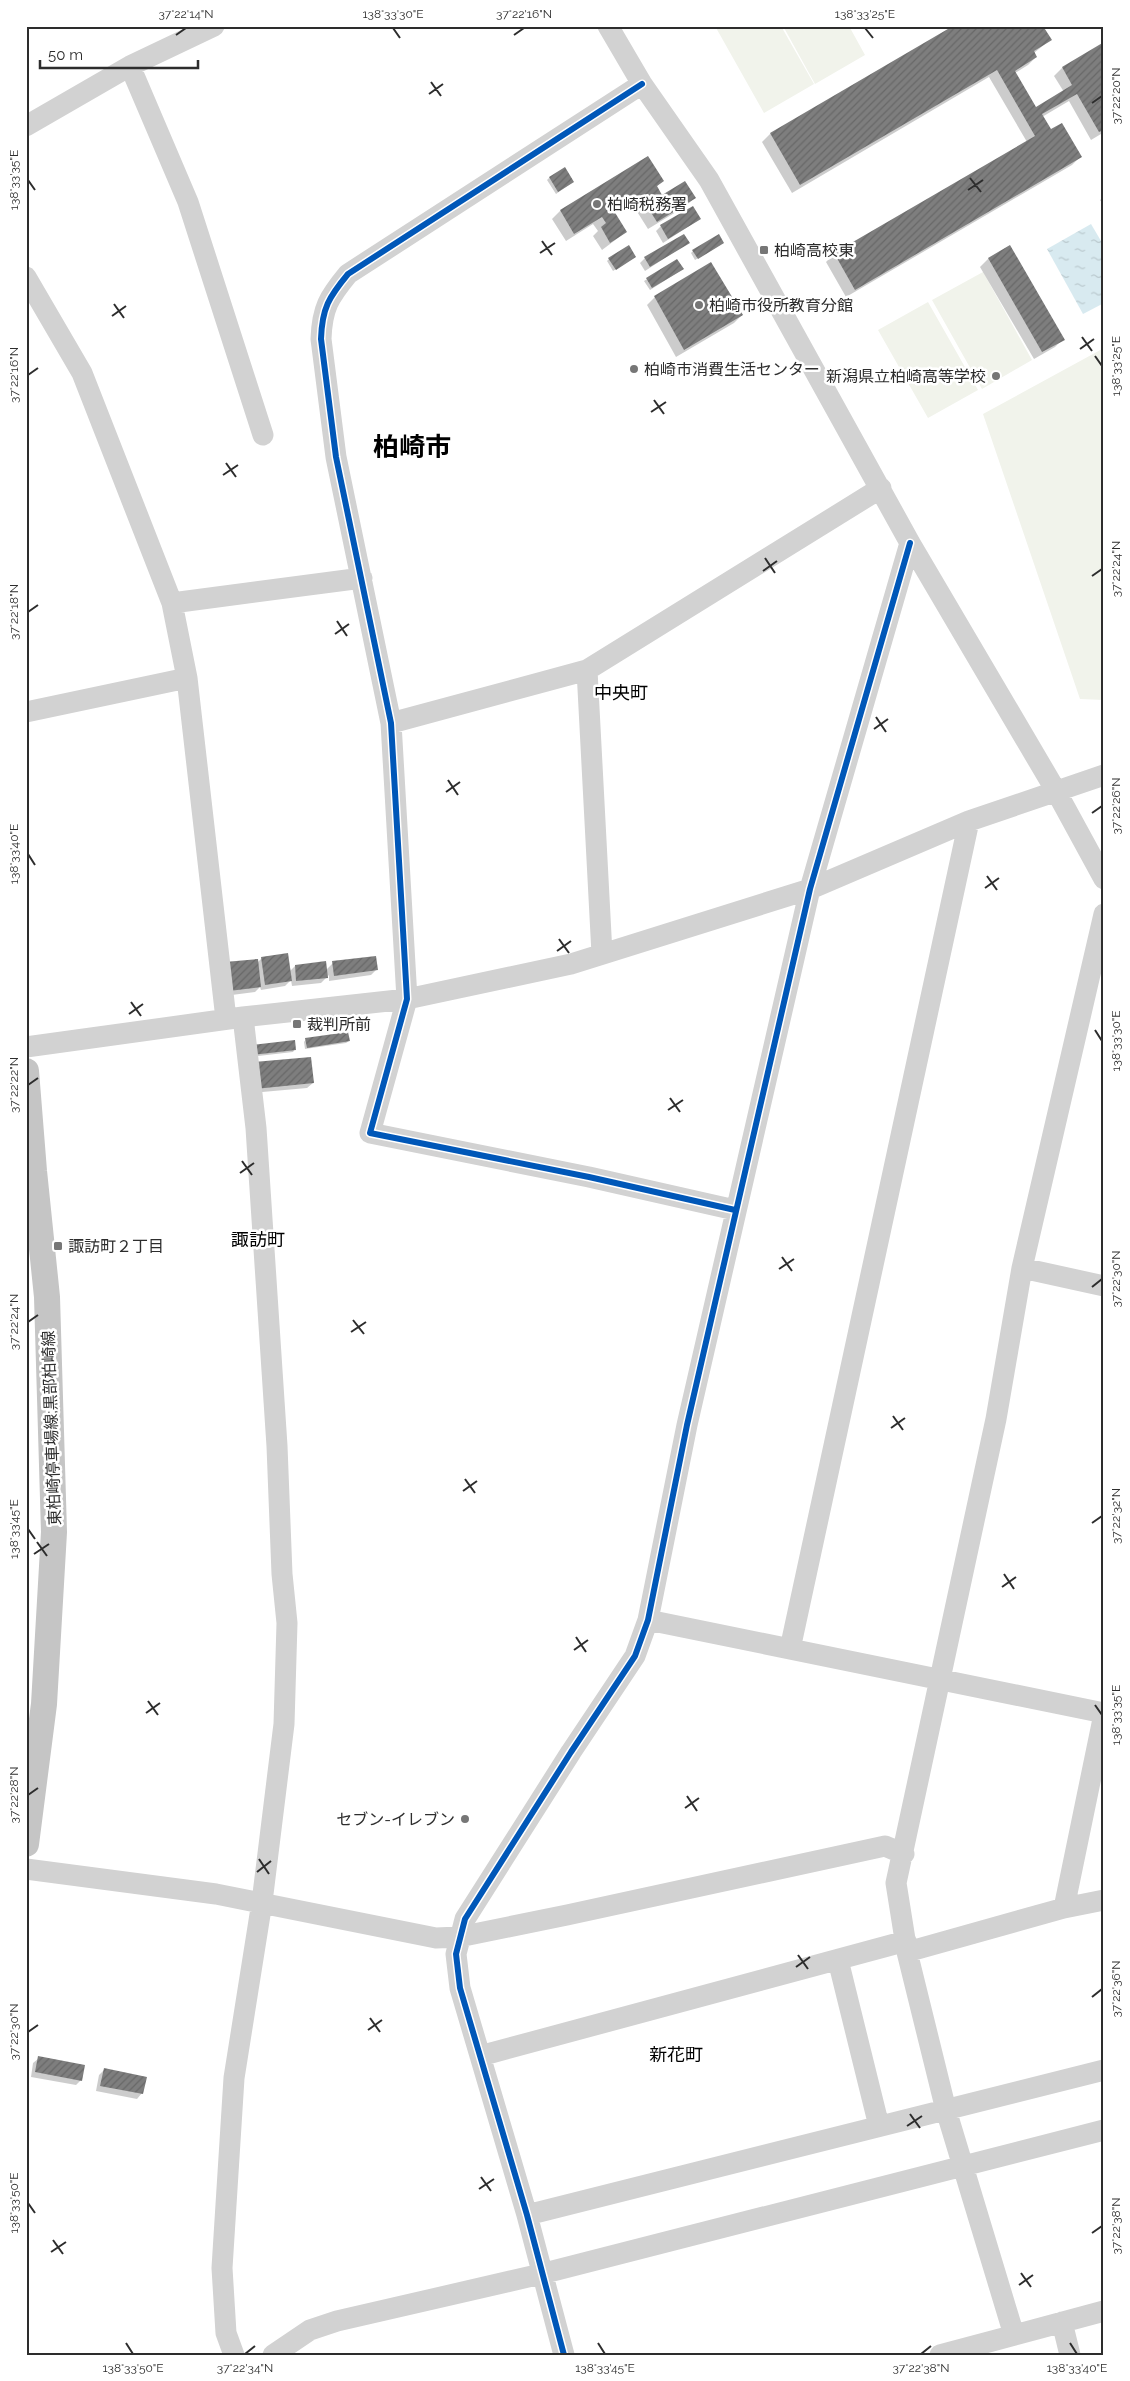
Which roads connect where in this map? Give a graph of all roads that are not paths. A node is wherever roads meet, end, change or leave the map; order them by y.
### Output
1 (214, 26) edge
2 (608, 26) edge
3 (130, 66) junction
4 (642, 84) junction
5 (26, 126) edge
6 (26, 277) edge
7 (263, 435) dead end
8 (881, 488) junction
9 (910, 543) junction
10 (362, 578) junction
11 (172, 604) junction
12 (587, 670) junction
13 (187, 678) junction
14 (26, 712) edge
15 (391, 723) junction
16 (1104, 775) edge
17 (1056, 791) junction
18 (969, 821) junction
19 (1104, 879) edge
20 (810, 889) junction
21 (1104, 914) edge
22 (602, 954) junction
23 (407, 999) junction
24 (234, 1018) junction
25 (26, 1047) edge
26 (26, 1071) edge
27 (735, 1210) junction
28 (1022, 1268) junction
29 (1104, 1286) edge
30 (648, 1620) junction
31 (790, 1649) junction
32 (942, 1680) junction
33 (1104, 1714) edge
34 (26, 1844) edge
35 (904, 1854) junction
36 (26, 1869) edge
37 (1104, 1900) edge
38 (262, 1902) junction
39 (1064, 1908) junction
40 (459, 1937) junction
41 (906, 1946) junction
42 (838, 1960) junction
43 (480, 2056) junction
44 (1104, 2070) edge
45 (946, 2110) junction
46 (879, 2126) junction
47 (1104, 2130) edge
48 (962, 2166) junction
49 (527, 2215) junction
50 (541, 2274) junction
51 (1104, 2311) edge
52 (1062, 2322) junction
53 (1014, 2335) junction
54 (234, 2355) edge
55 (272, 2355) edge
56 (564, 2355) edge
57 (940, 2355) edge
58 (1070, 2355) edge

1 - 3 street
2 - 4 street
3 - 5 street
3 - 7 street
4 - 8 street
4 - 10 street
6 - 11 street
8 - 9 street
8 - 12 street
9 - 17 street
9 - 20 street
10 - 11 street
10 - 15 street
11 - 13 street
12 - 15 street
12 - 22 street
13 - 14 street
13 - 24 street
15 - 23 street
16 - 17 street
17 - 18 street
17 - 19 street
18 - 20 street
18 - 31 street
20 - 22 street
20 - 27 street
21 - 28 street
22 - 23 street
23 - 24 street
23 - 27 street
24 - 25 street
24 - 38 street
26 - 34 main road, 東柏崎停車場線;黒部柏崎線
27 - 30 street
28 - 29 street
28 - 32 street
30 - 31 street
30 - 40 street
31 - 32 street
32 - 33 street
32 - 35 street
33 - 39 street
35 - 40 street
35 - 41 street
36 - 38 street
37 - 39 street
38 - 40 street
38 - 54 street
39 - 41 street
40 - 43 street
41 - 42 street
41 - 45 street
42 - 43 street
42 - 46 street
43 - 49 street
44 - 45 street
45 - 46 street
45 - 48 street
46 - 49 street
47 - 48 street
48 - 50 street
48 - 53 street
49 - 50 street
50 - 55 street
50 - 56 street
51 - 52 street
52 - 53 street
52 - 58 street
53 - 57 street

